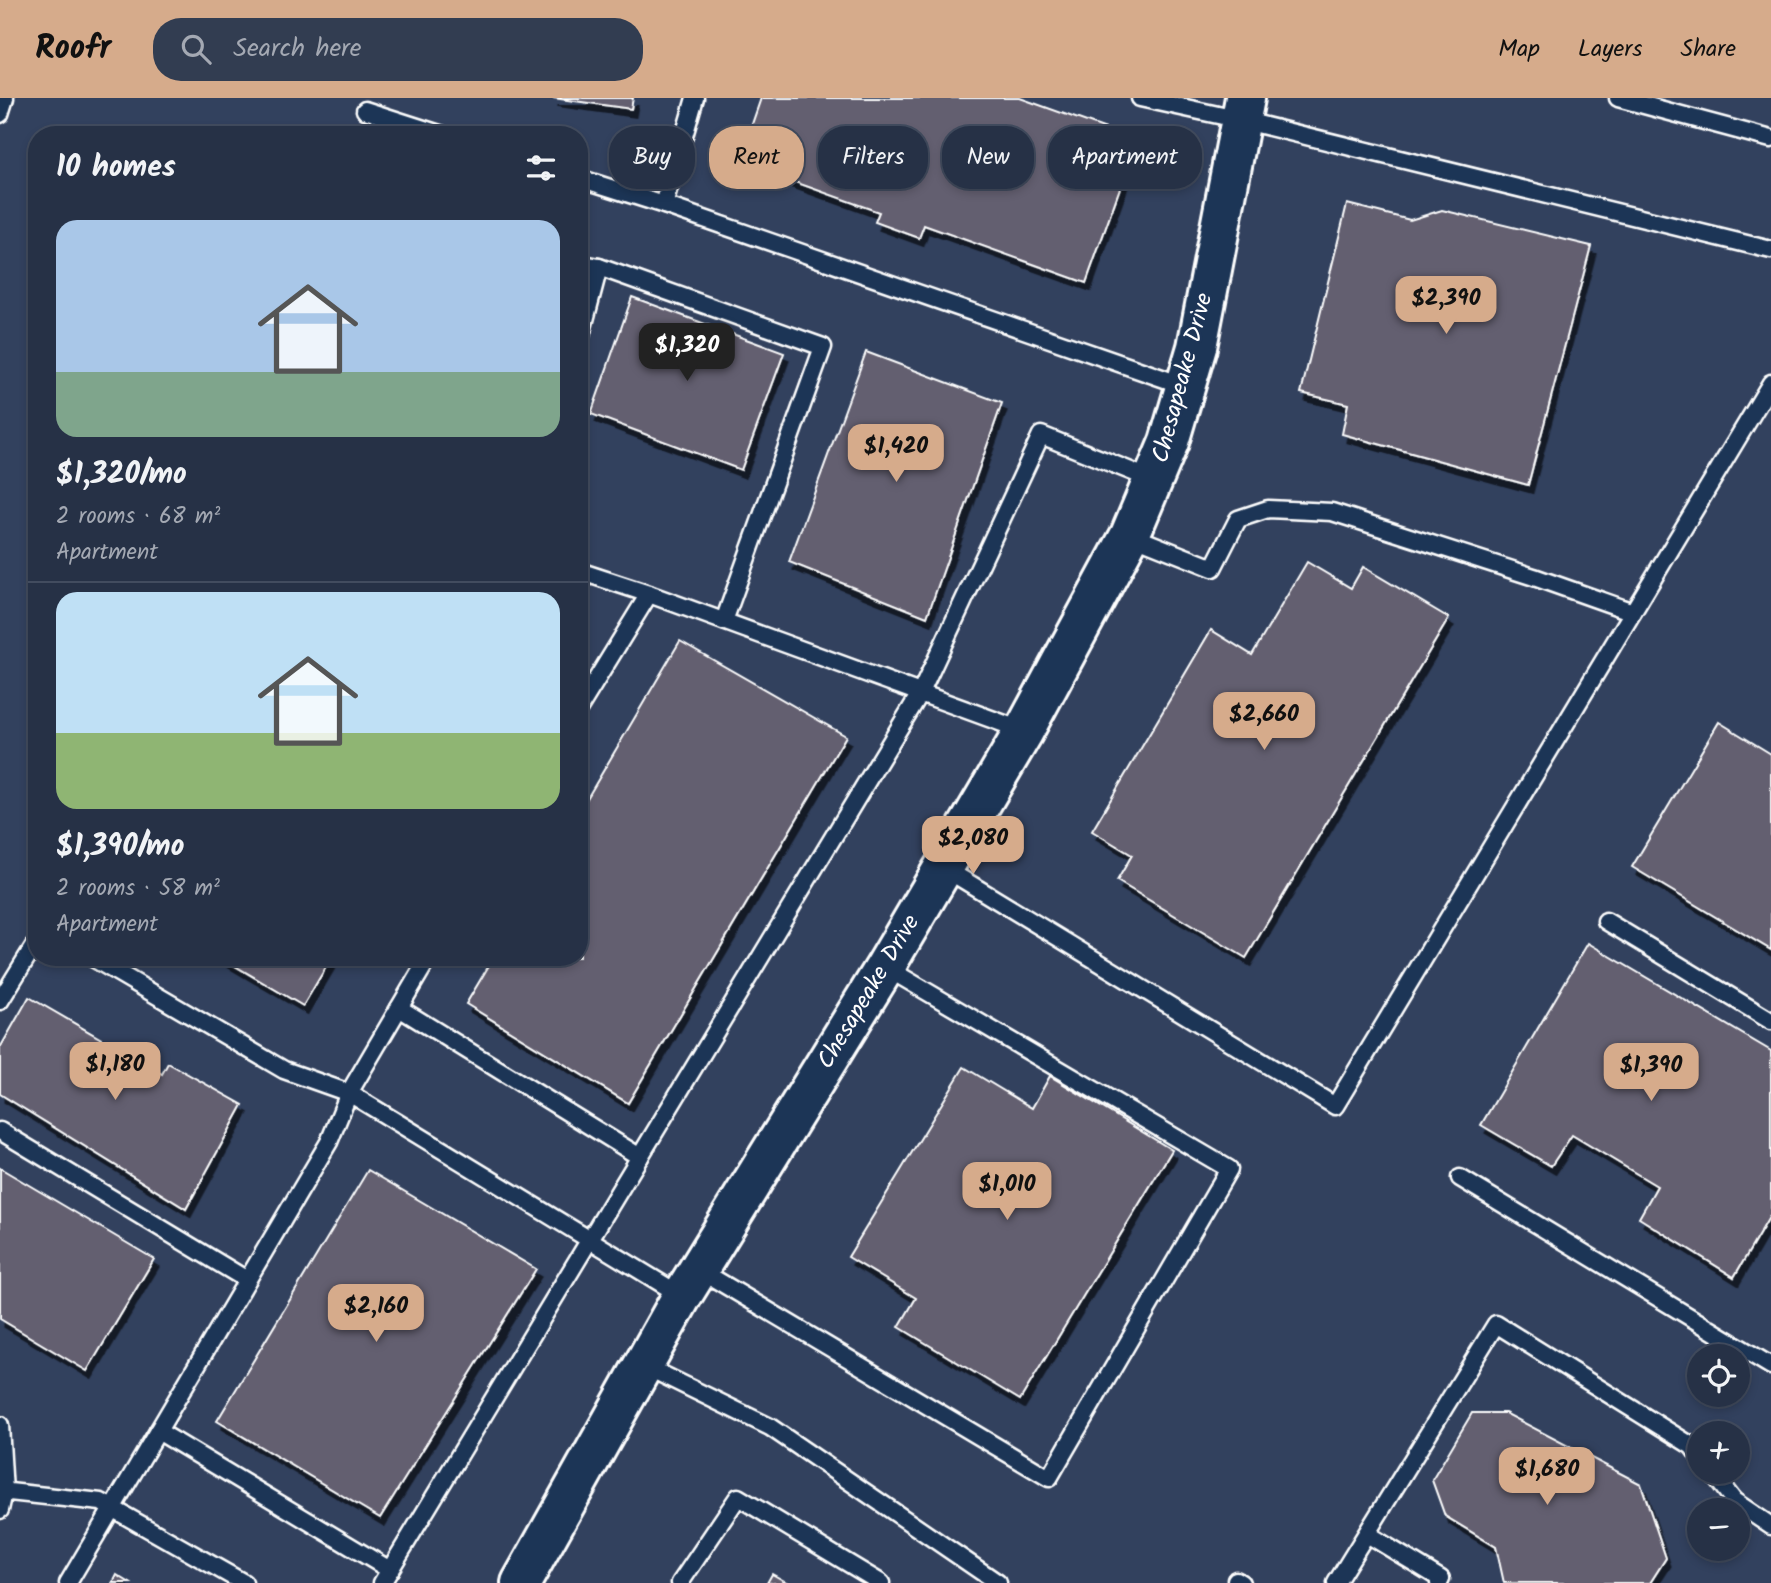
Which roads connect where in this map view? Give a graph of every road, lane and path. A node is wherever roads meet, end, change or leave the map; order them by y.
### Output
1 (5, 98) edge
2 (695, 98) edge
3 (1140, 98) edge
4 (1618, 98) edge
5 (1243, 109) edge
6 (365, 110) dead end
7 (0, 114) edge
8 (415, 126) edge
9 (1771, 139) edge
10 (588, 181) edge
11 (664, 205) junction
12 (1771, 250) edge
13 (588, 264) edge
14 (598, 267) junction
15 (588, 306) edge
16 (1771, 383) edge
17 (1185, 386) junction
18 (1154, 480) junction
19 (1130, 535) junction
20 (588, 574) edge
21 (649, 594) junction
22 (1633, 612) junction
23 (724, 621) junction
24 (920, 692) junction
25 (588, 693) edge
26 (1024, 731) junction
27 (944, 867) junction
28 (1606, 921) dead end
29 (28, 956) edge
30 (106, 966) edge
31 (424, 966) edge
32 (885, 967) junction
33 (0, 1001) edge
34 (399, 1008) junction
35 (1771, 1021) edge
36 (349, 1093) junction
37 (0, 1131) edge
38 (640, 1157) junction
39 (1460, 1178) dead end
40 (590, 1239) junction
41 (247, 1280) junction
42 (690, 1283) junction
43 (642, 1365) junction
44 (1771, 1366) edge
45 (0, 1425) edge
46 (158, 1430) junction
47 (1687, 1443) edge
48 (1721, 1484) edge
49 (2, 1491) edge
50 (112, 1508) junction
51 (0, 1510) edge
52 (1771, 1526) edge
53 (1367, 1534) junction
54 (386, 1576) edge
55 (68, 1583) edge
56 (244, 1583) edge
57 (521, 1583) edge
58 (680, 1583) edge
59 (881, 1583) edge
60 (998, 1583) edge
61 (1336, 1583) edge
62 (1439, 1583) edge

1 - 7 lane
2 - 11 lane
3 - 5 lane
4 - 9 lane
5 - 12 lane
5 - 17 street, Chesapeake Drive
6 - 8 lane
10 - 11 lane
11 - 17 lane
13 - 14 lane
14 - 15 lane
14 - 23 lane
16 - 22 lane
17 - 18 street, Chesapeake Drive
18 - 19 street, Chesapeake Drive
18 - 24 lane
19 - 22 lane
19 - 26 street, Chesapeake Drive
20 - 21 lane
21 - 23 lane
21 - 25 lane
22 - 27 lane
23 - 24 lane
24 - 26 lane
24 - 38 lane
26 - 27 street, Chesapeake Drive
27 - 32 street, Chesapeake Drive
28 - 35 lane
29 - 33 lane
30 - 36 lane
31 - 34 lane
32 - 42 street, Chesapeake Drive
32 - 42 lane
34 - 36 lane
34 - 38 lane
36 - 40 lane
36 - 41 lane
37 - 41 lane
38 - 40 lane
39 - 44 lane
40 - 42 lane
40 - 54 lane
41 - 46 lane
42 - 43 street, Chesapeake Drive
43 - 57 street, Chesapeake Drive
43 - 60 lane
45 - 49 lane
46 - 50 lane
46 - 54 lane
47 - 53 lane
48 - 52 lane
49 - 50 lane
49 - 51 lane
50 - 55 lane
50 - 56 lane
53 - 61 lane
53 - 62 lane
58 - 59 lane

